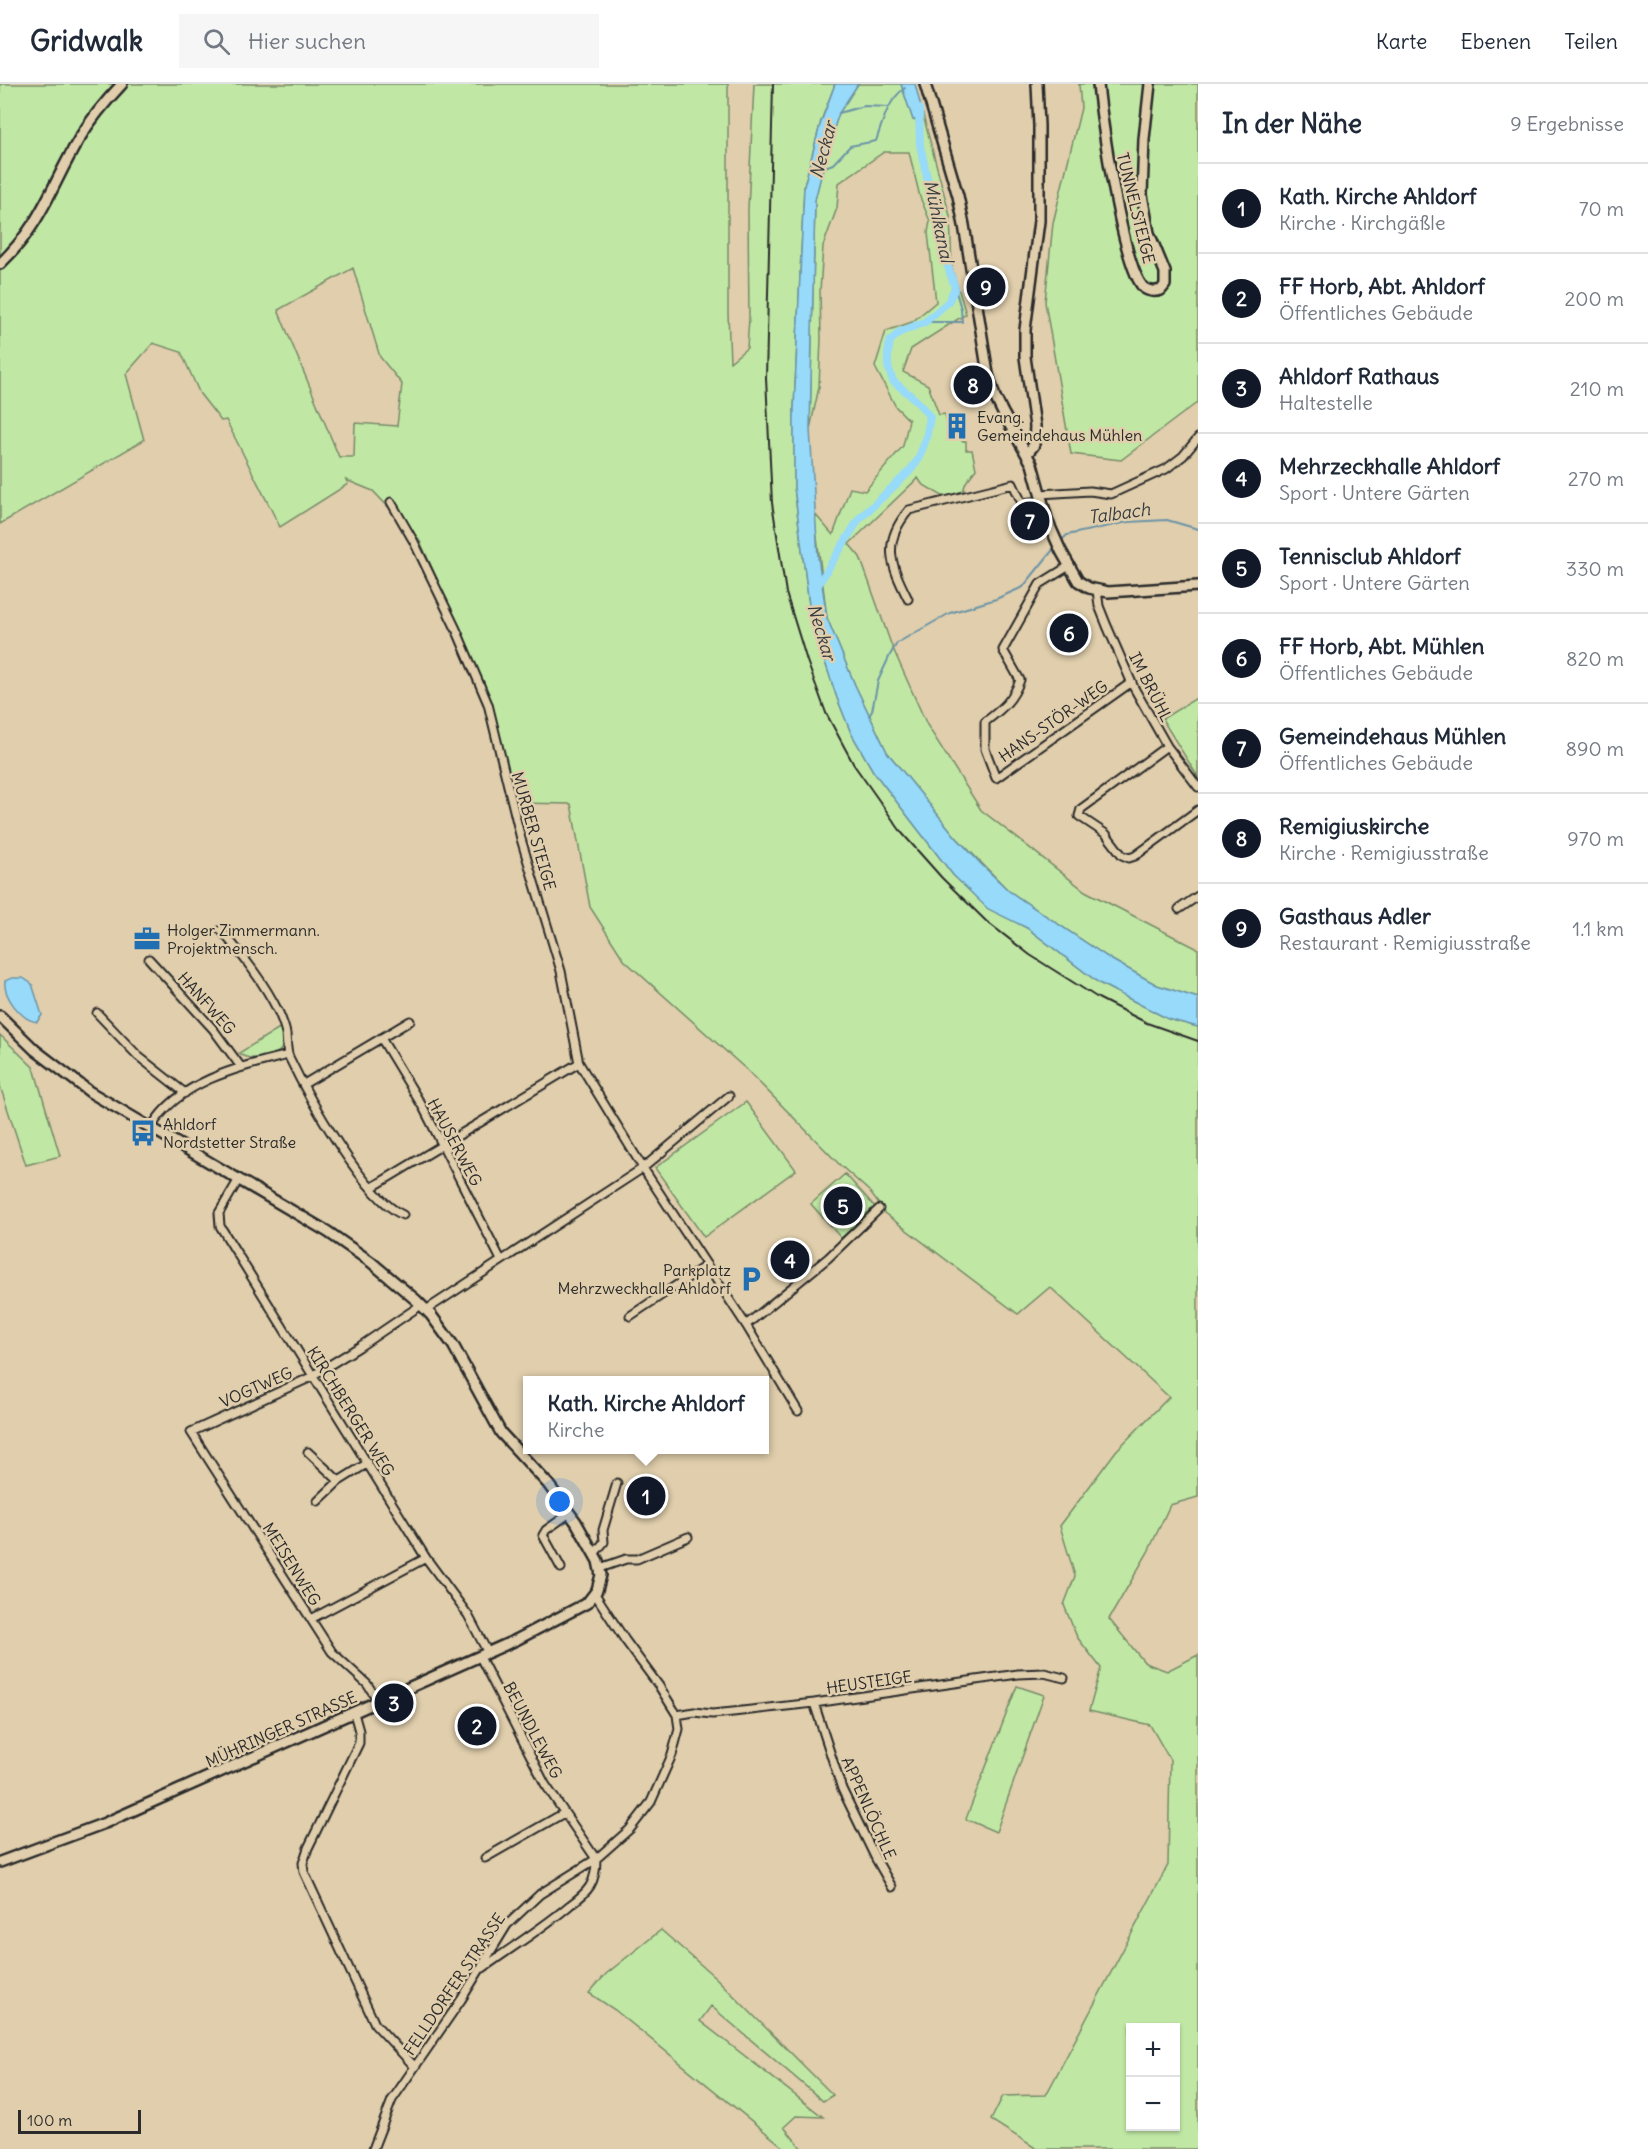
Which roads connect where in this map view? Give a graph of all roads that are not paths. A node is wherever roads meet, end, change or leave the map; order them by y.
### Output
1 (122, 84) edge
2 (925, 84) edge
3 (1037, 84) edge
4 (1098, 84) edge
5 (1150, 84) edge
6 (0, 264) edge
7 (1196, 443) edge
8 (1027, 454) junction
9 (1041, 497) junction
10 (391, 502) dead end
11 (1069, 566) junction
12 (1198, 586) edge
13 (1097, 590) junction
14 (908, 599) dead end
15 (1132, 682) junction
16 (1167, 747) junction
17 (1198, 787) edge
18 (1198, 810) edge
19 (1198, 896) edge
20 (1179, 909) dead end
21 (221, 930) dead end
22 (149, 959) dead end
23 (97, 1012) dead end
24 (0, 1016) edge
25 (410, 1021) dead end
26 (381, 1038) junction
27 (288, 1055) junction
28 (579, 1063) junction
29 (241, 1067) junction
30 (304, 1084) junction
31 (185, 1093) junction
32 (729, 1096) dead end
33 (151, 1128) junction
34 (442, 1145) junction
35 (644, 1168) junction
36 (239, 1179) junction
37 (371, 1188) junction
38 (879, 1209) dead end
39 (403, 1215) dead end
40 (501, 1260) junction
41 (707, 1265) junction
42 (424, 1308) junction
43 (630, 1316) dead end
44 (746, 1325) junction
45 (313, 1375) junction
46 (798, 1411) dead end
47 (192, 1432) joint
48 (308, 1452) dead end
49 (368, 1463) junction
50 (339, 1481) junction
51 (617, 1483) dead end
52 (318, 1501) dead end
53 (570, 1513) junction
54 (688, 1537) dead end
55 (594, 1554) junction
56 (426, 1558) junction
57 (561, 1568) dead end
58 (600, 1568) junction
59 (595, 1594) junction
60 (311, 1619) junction
61 (484, 1655) junction
62 (1064, 1677) dead end
63 (379, 1702) junction
64 (814, 1703) junction
65 (354, 1713) junction
66 (677, 1716) junction
67 (564, 1814) junction
68 (485, 1858) dead end
69 (596, 1859) junction
70 (0, 1862) edge
71 (892, 1887) dead end
72 (480, 1970) junction
73 (415, 2067) junction
74 (373, 2149) edge

1 - 6 street
2 - 8 street
3 - 8 street
4 - 5 street, TUNNELSTEIGE
7 - 9 street
8 - 9 street
9 - 11 street
9 - 14 street
10 - 28 street, MURBER STEIGE
11 - 13 street
11 - 15 street, HANS-STÖR-WEG
12 - 13 street
13 - 15 street, IM BRÜHL
15 - 16 street, IM BRÜHL
16 - 17 street, IM BRÜHL
16 - 18 street
19 - 20 street
21 - 27 street
22 - 29 street, HANFWEG
23 - 31 street
24 - 33 street
25 - 26 street
26 - 30 street
26 - 34 street, HAUSERWEG
27 - 29 street
27 - 30 street
28 - 34 street
28 - 35 street, MURBER STEIGE
29 - 31 street
30 - 37 street
31 - 33 street
32 - 35 street
33 - 36 street
34 - 37 street
34 - 40 street, HAUSERWEG
35 - 40 street
35 - 41 street, MURBER STEIGE
36 - 42 street
36 - 45 street, KIRCHBERGER WEG
37 - 39 street
38 - 44 street
40 - 42 street
41 - 43 street
41 - 44 street, MURBER STEIGE
42 - 45 street, VOGTWEG
42 - 53 street
44 - 46 street, MURBER STEIGE
45 - 47 street, VOGTWEG
45 - 49 street, KIRCHBERGER WEG
47 - 60 street, MEISENWEG
48 - 50 street
49 - 50 street
49 - 56 street, KIRCHBERGER WEG
50 - 52 street
51 - 55 street
53 - 55 street
53 - 57 street
54 - 58 street
55 - 58 street
56 - 60 street
56 - 61 street, KIRCHBERGER WEG
58 - 59 street
59 - 61 street, MÜHRINGER STRASSE
59 - 66 street
60 - 63 street, MEISENWEG
61 - 63 street, MÜHRINGER STRASSE
61 - 67 street, BEUNDLEWEG
62 - 64 street, HEUSTEIGE
63 - 65 street, MÜHRINGER STRASSE
64 - 66 street, HEUSTEIGE
64 - 71 street, APPENLÖCHLE
65 - 70 street, MÜHRINGER STRASSE
65 - 73 street
66 - 69 street, FELLDORFER STRASSE
67 - 68 street
67 - 69 street, BEUNDLEWEG
69 - 72 street, FELLDORFER STRASSE
69 - 72 street
72 - 73 street, FELLDORFER STRASSE
73 - 74 street, FELLDORFER STRASSE

